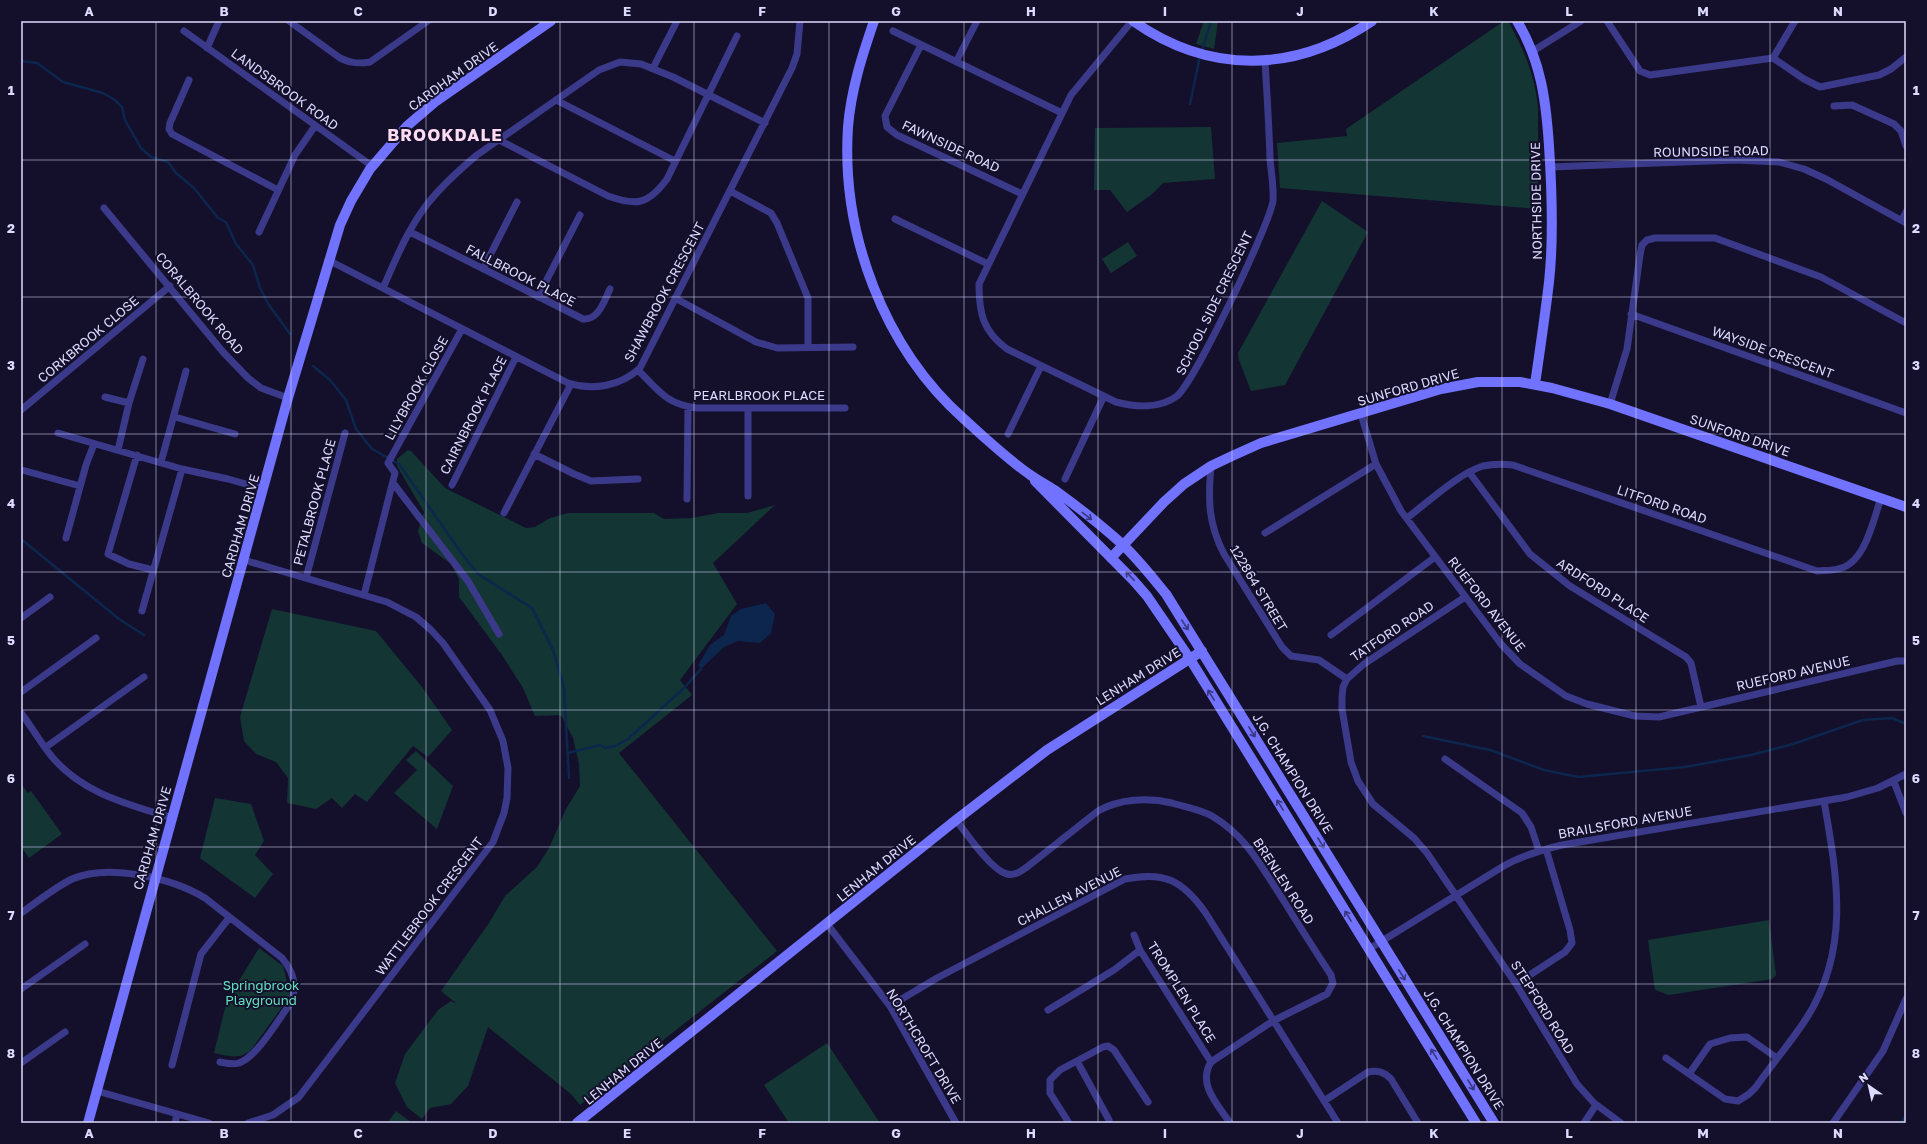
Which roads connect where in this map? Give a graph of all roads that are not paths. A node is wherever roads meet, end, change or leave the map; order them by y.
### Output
1 (220, 21) edge
2 (289, 21) edge
3 (428, 21) edge
4 (551, 21) edge
5 (677, 21) edge
6 (800, 21) edge
7 (874, 21) edge
8 (977, 21) edge
9 (1133, 21) edge
10 (1372, 21) edge
11 (1517, 21) edge
12 (1581, 21) edge
13 (1607, 21) edge
14 (1795, 21) edge
15 (184, 31) dead end
16 (893, 31) dead end
17 (737, 36) dead end
18 (921, 45) junction
19 (207, 48) junction
20 (1534, 51) junction
21 (1906, 57) edge
22 (1773, 58) junction
23 (1265, 61) junction
24 (956, 62) junction
25 (653, 68) junction
26 (189, 80) dead end
27 (708, 95) junction
28 (556, 100) junction
29 (1834, 106) dead end
30 (1062, 113) junction
31 (765, 123) junction
32 (315, 126) junction
33 (499, 140) junction
34 (1906, 146) edge
35 (676, 161) junction
36 (372, 166) junction
37 (1550, 167) junction
38 (278, 190) junction
39 (730, 191) junction
40 (1022, 194) junction
41 (517, 202) dead end
42 (104, 208) dead end
43 (1906, 212) edge
44 (580, 214) dead end
45 (895, 219) dead end
46 (1904, 222) edge
47 (259, 232) dead end
48 (410, 232) junction
49 (328, 260) junction
50 (988, 264) junction
51 (484, 270) junction
52 (170, 286) junction
53 (383, 288) junction
54 (610, 289) dead end
55 (538, 297) junction
56 (676, 298) junction
57 (1631, 314) junction
58 (1906, 323) edge
59 (462, 329) junction
60 (808, 347) junction
61 (853, 347) dead end
62 (516, 357) junction
63 (143, 359) dead end
64 (1041, 366) junction
65 (638, 370) junction
66 (186, 371) dead end
67 (570, 384) junction
68 (1535, 384) junction
69 (1104, 396) junction
70 (105, 397) dead end
71 (288, 398) junction
72 (129, 403) junction
73 (1610, 404) junction
74 (688, 407) junction
75 (748, 408) junction
76 (845, 408) dead end
77 (21, 410) edge
78 (1906, 413) edge
79 (1361, 414) junction
80 (175, 417) junction
81 (58, 433) dead end
82 (345, 433) dead end
83 (235, 434) dead end
84 (1008, 434) dead end
85 (94, 444) junction
86 (118, 450) junction
87 (534, 454) junction
88 (137, 455) junction
89 (161, 462) junction
90 (1376, 464) junction
91 (1211, 466) junction
92 (182, 469) junction
93 (22, 470) dead end
94 (1469, 472) junction
95 (1028, 474) junction
96 (638, 479) dead end
97 (1065, 479) dead end
98 (393, 483) junction
99 (452, 485) dead end
100 (80, 486) junction
101 (264, 489) junction
102 (748, 496) dead end
103 (1881, 498) junction
104 (687, 499) dead end
105 (1906, 507) edge
106 (504, 513) dead end
107 (1407, 518) junction
108 (1265, 533) dead end
109 (66, 538) dead end
110 (1123, 545) junction
111 (1435, 557) junction
112 (1111, 558) junction
113 (244, 560) junction
114 (153, 570) junction
115 (306, 578) junction
116 (364, 595) junction
117 (50, 597) dead end
118 (1465, 597) junction
119 (142, 611) dead end
120 (21, 618) edge
121 (499, 634) dead end
122 (1330, 635) dead end
123 (96, 638) dead end
124 (1202, 651) junction
125 (1190, 659) junction
126 (1906, 661) edge
127 (144, 677) dead end
128 (1347, 679) junction
129 (21, 692) edge
130 (1701, 708) junction
131 (21, 713) edge
132 (46, 747) junction
133 (1445, 759) dead end
134 (1906, 774) edge
135 (1894, 782) junction
136 (1824, 801) junction
137 (1906, 813) edge
138 (172, 818) junction
139 (956, 820) junction
140 (1543, 850) junction
141 (154, 879) junction
142 (1456, 894) junction
143 (21, 913) edge
144 (229, 918) junction
145 (827, 924) junction
146 (1134, 935) dead end
147 (1382, 941) junction
148 (85, 944) dead end
149 (1369, 949) junction
150 (1140, 950) junction
151 (1516, 984) junction
152 (21, 990) edge
153 (1906, 999) edge
154 (890, 1006) junction
155 (1048, 1010) dead end
156 (1273, 1021) junction
157 (65, 1032) dead end
158 (1666, 1058) dead end
159 (1777, 1058) junction
160 (1077, 1061) junction
161 (220, 1062) dead end
162 (1210, 1062) junction
163 (21, 1063) edge
164 (172, 1064) dead end
165 (1689, 1074) junction
166 (96, 1092) junction
167 (1324, 1101) junction
168 (1148, 1102) dead end
169 (1596, 1105) junction
170 (177, 1114) junction
171 (1109, 1120) dead end
172 (88, 1123) edge
173 (175, 1123) edge
174 (209, 1123) edge
175 (248, 1123) edge
176 (578, 1123) edge
177 (956, 1123) edge
178 (1069, 1123) edge
179 (1230, 1123) edge
180 (1338, 1123) edge
181 (1418, 1123) edge
182 (1476, 1123) edge
183 (1494, 1123) edge
184 (1584, 1123) edge
185 (1621, 1123) edge
186 (1833, 1123) edge

1 - 19 street
2 - 3 street
4 - 36 street, CARDHAM DRIVE
5 - 25 street
6 - 31 street, SHAWBROOK CRESCENT
7 - 95 street, J.G. CHAMPION DRIVE
8 - 24 street
9 - 23 street
9 - 30 street, SCHOOL SIDE CRESCENT
10 - 23 street
11 - 20 street, NORTHSIDE DRIVE
12 - 20 street
13 - 22 street
14 - 22 street
15 - 19 street, LANDSBROOK ROAD
16 - 18 street
17 - 27 street
18 - 24 street
18 - 40 street, FAWNSIDE ROAD
19 - 32 street, LANDSBROOK ROAD
20 - 37 street, NORTHSIDE DRIVE
21 - 22 street
23 - 69 street, SCHOOL SIDE CRESCENT
24 - 30 street
25 - 27 street
25 - 28 street
26 - 38 street
27 - 31 street
27 - 35 street
28 - 33 street
28 - 35 street
29 - 34 street
30 - 40 street, SCHOOL SIDE CRESCENT
31 - 39 street, SHAWBROOK CRESCENT
32 - 36 street, LANDSBROOK ROAD
32 - 38 street
33 - 35 street
33 - 48 street
36 - 49 street, CARDHAM DRIVE
37 - 46 street, ROUNDSIDE ROAD
37 - 68 street, NORTHSIDE DRIVE
38 - 47 street
39 - 56 street, SHAWBROOK CRESCENT
39 - 60 street
40 - 50 street, SCHOOL SIDE CRESCENT
41 - 51 street
42 - 52 street, CORALBROOK ROAD
43 - 46 street
44 - 55 street
45 - 50 street
48 - 51 street, FALLBROOK PLACE
48 - 53 street
49 - 53 street, SHAWBROOK CRESCENT
49 - 71 street, CARDHAM DRIVE
50 - 64 street, SCHOOL SIDE CRESCENT
51 - 55 street, FALLBROOK PLACE
52 - 71 street, CORALBROOK ROAD
52 - 77 street, CORKBROOK CLOSE
53 - 59 street, SHAWBROOK CRESCENT
54 - 55 street, FALLBROOK PLACE
56 - 60 street
56 - 65 street, SHAWBROOK CRESCENT
57 - 58 street
57 - 73 street
57 - 78 street, WAYSIDE CRESCENT
59 - 62 street, SHAWBROOK CRESCENT
59 - 98 street, LILYBROOK CLOSE
60 - 61 street
62 - 67 street, SHAWBROOK CRESCENT
62 - 99 street, CAIRNBROOK PLACE
63 - 72 street
64 - 69 street, SCHOOL SIDE CRESCENT
64 - 84 street
65 - 67 street, SHAWBROOK CRESCENT
65 - 74 street, PEARLBROOK PLACE
66 - 80 street
67 - 87 street
68 - 73 street, SUNFORD DRIVE
68 - 79 street, SUNFORD DRIVE
69 - 97 street
70 - 72 street
71 - 101 street, CARDHAM DRIVE
72 - 86 street
73 - 103 street, SUNFORD DRIVE
74 - 75 street, PEARLBROOK PLACE
74 - 104 street
75 - 76 street, PEARLBROOK PLACE
75 - 102 street
79 - 90 street, RUEFORD AVENUE
79 - 91 street, SUNFORD DRIVE
80 - 83 street
80 - 89 street
81 - 85 street
82 - 115 street, PETALBROOK PLACE
85 - 86 street
85 - 100 street
86 - 88 street
87 - 96 street
87 - 106 street
88 - 89 street
88 - 114 street
89 - 92 street
90 - 107 street, RUEFORD AVENUE
90 - 108 street
91 - 110 street, SUNFORD DRIVE
91 - 128 street, 122864 STREET
92 - 101 street
92 - 114 street
93 - 100 street
94 - 103 street, LITFORD ROAD
94 - 107 street, LITFORD ROAD
94 - 130 street, ARDFORD PLACE
95 -> 110 street, J.G. CHAMPION DRIVE
95 - 112 street, J.G. CHAMPION DRIVE
98 - 116 street
98 - 121 street
100 - 109 street
101 - 113 street, CARDHAM DRIVE
103 - 105 street, SUNFORD DRIVE
107 - 111 street, RUEFORD AVENUE
110 - 112 street, SUNFORD DRIVE
110 -> 124 street, J.G. CHAMPION DRIVE
111 - 118 street, RUEFORD AVENUE
111 - 122 street
125 -> 112 street, J.G. CHAMPION DRIVE
113 - 115 street, WATTLEBROOK CRESCENT
113 - 138 street, CARDHAM DRIVE
114 - 119 street
115 - 116 street, WATTLEBROOK CRESCENT
116 - 175 street, WATTLEBROOK CRESCENT
117 - 120 street
118 - 128 street, TATFORD ROAD
118 - 130 street, RUEFORD AVENUE
123 - 129 street
124 - 125 street, LENHAM DRIVE
124 -> 147 street, J.G. CHAMPION DRIVE
125 - 139 street, LENHAM DRIVE
149 -> 125 street, J.G. CHAMPION DRIVE
126 - 130 street, RUEFORD AVENUE
127 - 132 street
128 - 142 street, TATFORD ROAD
131 - 132 street
132 - 138 street
133 - 140 street
134 - 135 street, BRAILSFORD AVENUE
135 - 136 street, BRAILSFORD AVENUE
135 - 137 street
136 - 140 street, BRAILSFORD AVENUE
136 - 159 street
138 - 141 street, CARDHAM DRIVE
139 - 145 street, LENHAM DRIVE
139 - 156 street, BRENLEN ROAD
140 - 142 street, BRAILSFORD AVENUE
140 - 151 street
141 - 143 street
141 - 144 street
141 - 166 street, CARDHAM DRIVE
142 - 147 street, BRAILSFORD AVENUE
142 - 151 street, STEPFORD ROAD
144 - 161 street
144 - 164 street
145 - 154 street, NORTHCROFT DRIVE
145 - 176 street, LENHAM DRIVE
146 - 150 street, TROMPLEN PLACE
147 - 149 street, BRAILSFORD AVENUE
147 -> 183 street, J.G. CHAMPION DRIVE
148 - 152 street
182 -> 149 street, J.G. CHAMPION DRIVE
150 - 155 street
150 - 162 street, TROMPLEN PLACE
151 - 169 street, STEPFORD ROAD
153 - 186 street
154 - 156 street, CHALLEN AVENUE
154 - 177 street, NORTHCROFT DRIVE
156 - 162 street, TROMPLEN PLACE
156 - 167 street, CHALLEN AVENUE
157 - 163 street
158 - 165 street
159 - 165 street
159 - 165 street
160 - 168 street
160 - 171 street
160 - 178 street
162 - 179 street, TROMPLEN PLACE
166 - 170 street
166 - 172 street, CARDHAM DRIVE
167 - 180 street, CHALLEN AVENUE
167 - 181 street
169 - 184 street
169 - 185 street, STEPFORD ROAD
170 - 173 street
170 - 174 street

